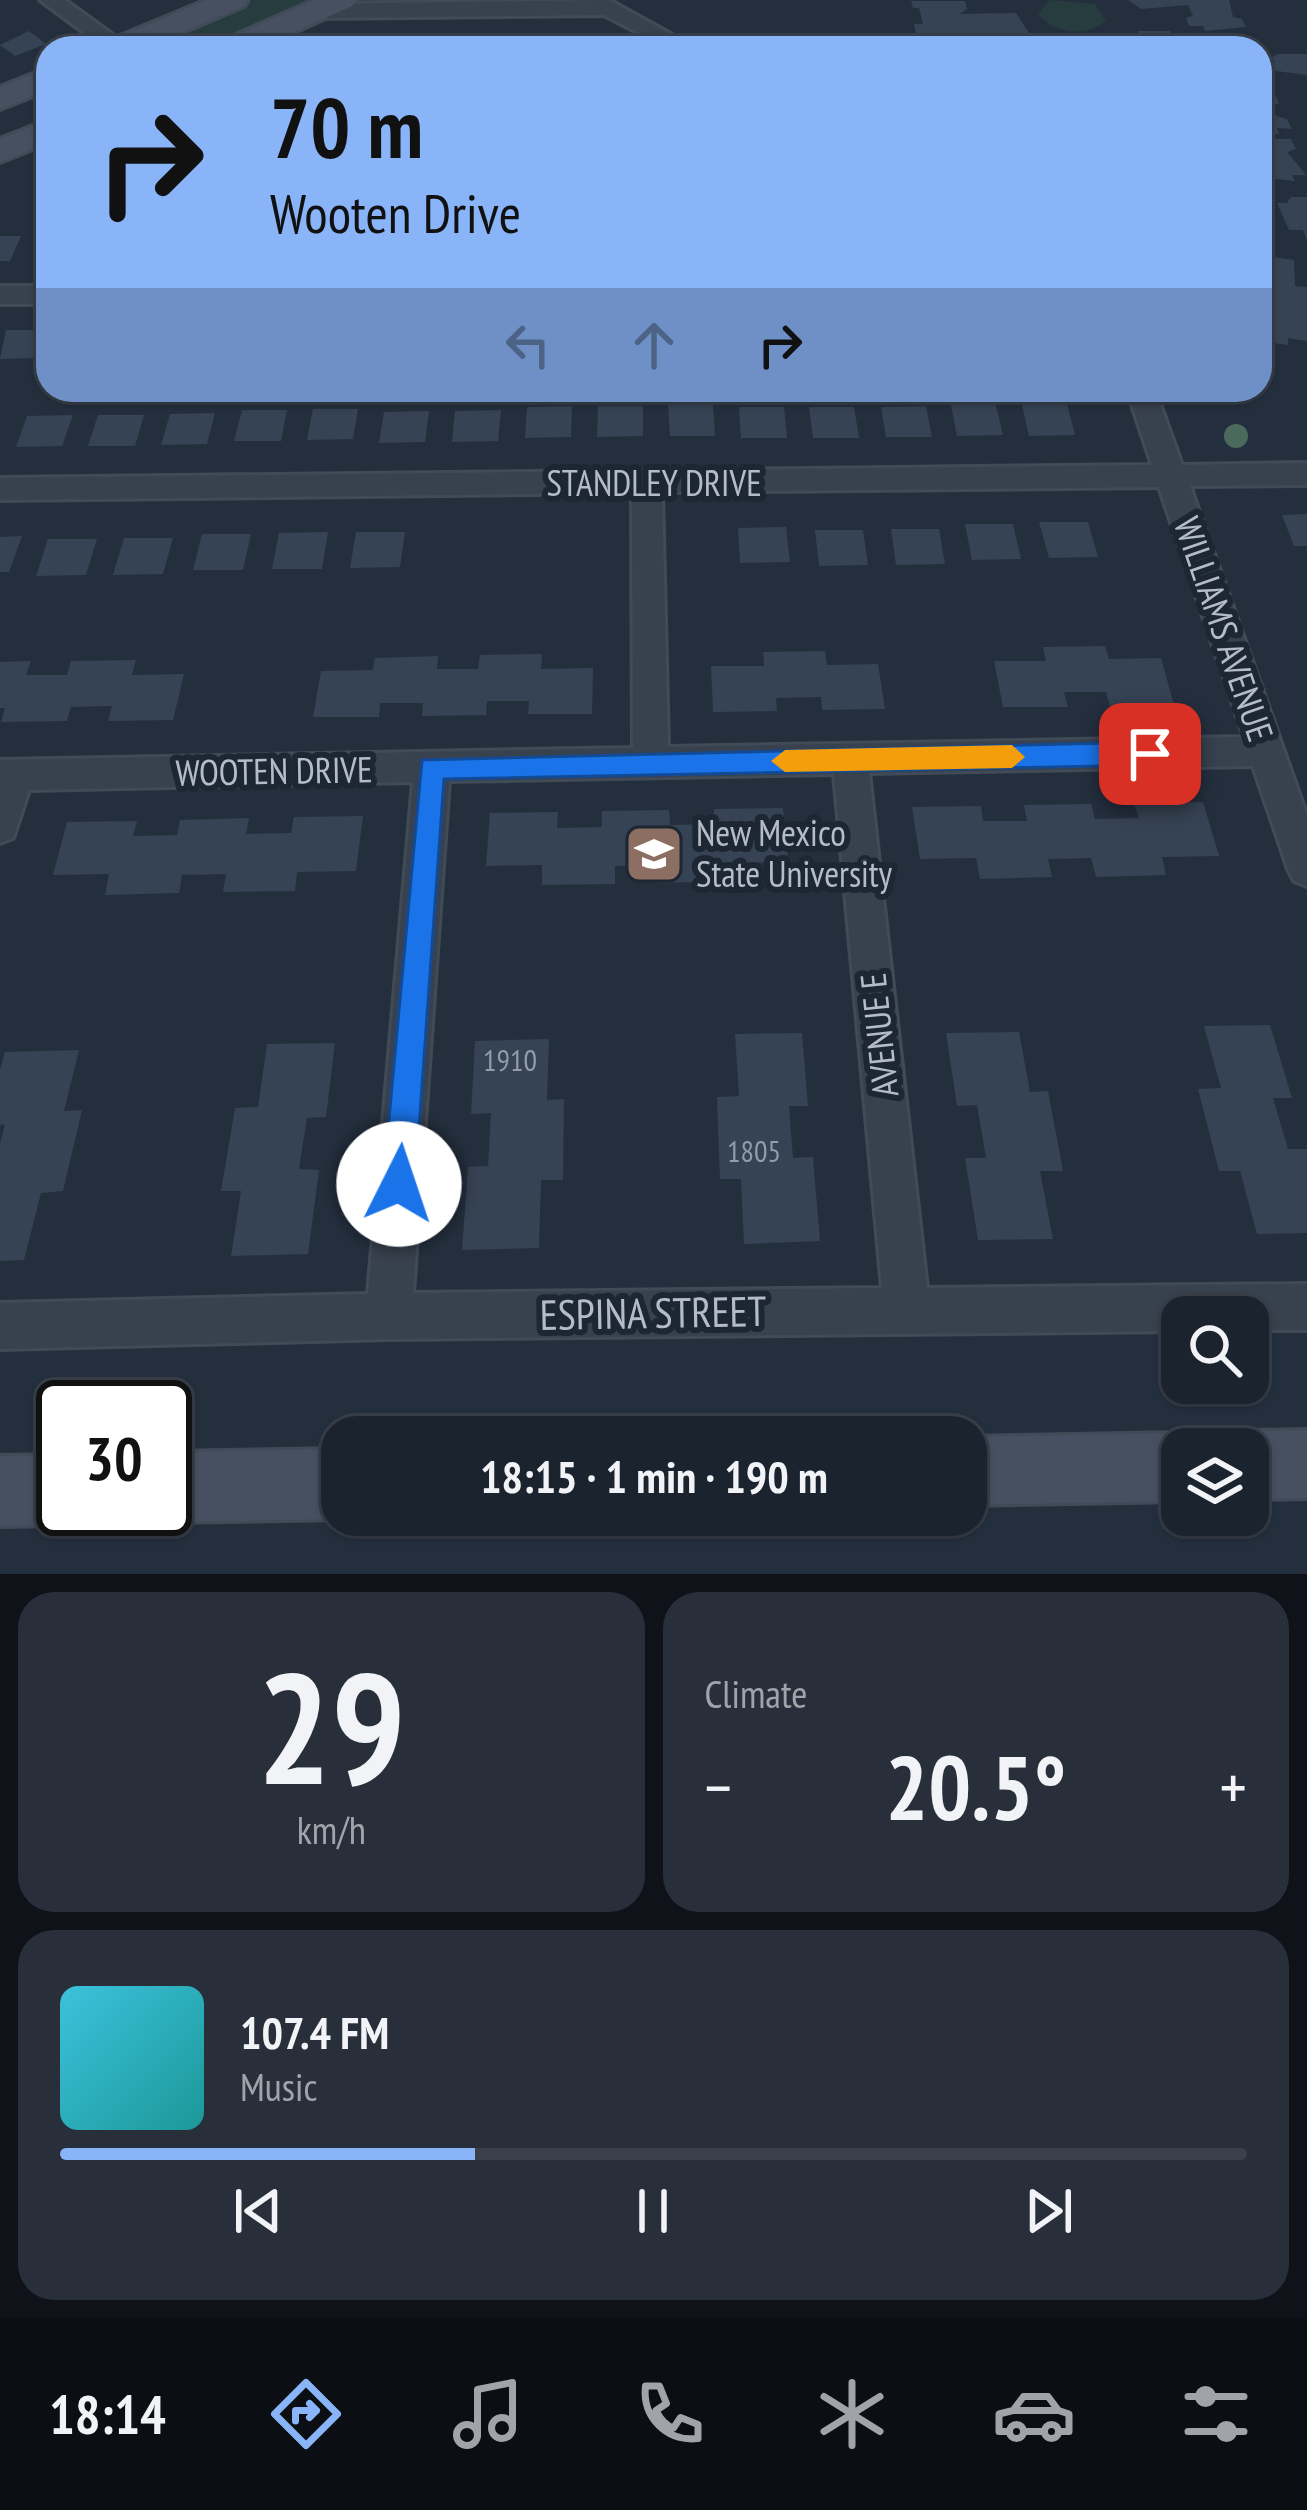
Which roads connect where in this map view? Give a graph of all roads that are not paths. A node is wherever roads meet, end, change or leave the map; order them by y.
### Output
1 (51, 0) edge
2 (232, 0) edge
3 (600, 4) edge
4 (328, 5) edge
5 (103, 36) edge
6 (148, 36) edge
7 (260, 36) edge
8 (662, 36) edge
9 (36, 83) edge
10 (0, 99) edge
11 (36, 136) edge
12 (0, 152) edge
13 (0, 295) edge
14 (36, 295) edge
15 (1145, 402) edge
16 (1307, 474) edge
17 (1171, 477) junction
18 (647, 483) junction
19 (0, 489) edge
20 (1267, 751) junction
21 (850, 760) junction
22 (651, 762) junction
23 (432, 768) junction
24 (8, 774) edge
25 (0, 827) edge
26 (1307, 869) edge
27 (1307, 1307) edge
28 (908, 1311) junction
29 (388, 1316) junction
30 (0, 1326) edge
31 (1307, 1464) edge
32 (1269, 1465) edge
33 (1161, 1467) edge
34 (987, 1471) edge
35 (321, 1484) edge
36 (192, 1487) edge
37 (36, 1490) edge
38 (0, 1491) edge

1 - 5 street
2 - 6 street
3 - 4 street
3 - 8 street
4 - 7 street
9 - 10 street
11 - 12 street
13 - 14 street
15 - 17 street, WILLIAMS AVENUE
16 - 17 street, STANDLEY DRIVE
17 - 18 street, STANDLEY DRIVE
17 - 20 street, WILLIAMS AVENUE
18 - 19 street, STANDLEY DRIVE
18 - 22 street
20 - 21 street, WOOTEN DRIVE
20 - 26 street, WILLIAMS AVENUE
21 - 22 street, WOOTEN DRIVE
21 - 28 street, AVENUE E
22 - 23 street, WOOTEN DRIVE
23 - 24 street, WOOTEN DRIVE
23 - 29 street
24 - 25 street
27 - 28 street, ESPINA STREET
28 - 29 street, ESPINA STREET
29 - 30 street, ESPINA STREET
31 - 32 street
33 - 34 street
35 - 36 street
37 - 38 street

